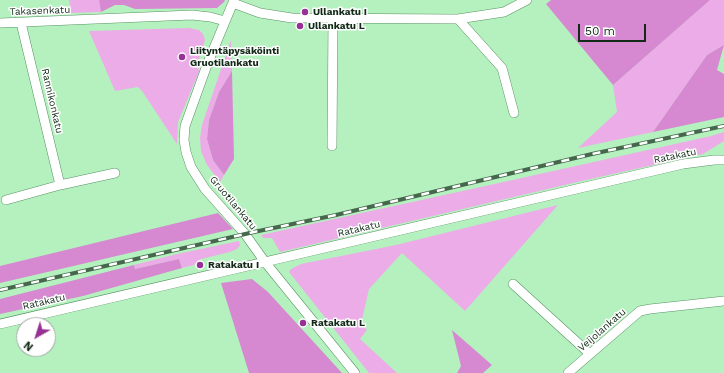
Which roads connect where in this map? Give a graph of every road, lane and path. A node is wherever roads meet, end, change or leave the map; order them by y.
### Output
1 (527, 0) edge
2 (233, 1) edge
3 (333, 18) junction
4 (458, 19) junction
5 (225, 21) junction
6 (0, 23) edge
7 (22, 23) junction
8 (514, 113) dead end
9 (332, 146) dead end
10 (724, 160) edge
11 (116, 173) dead end
12 (60, 185) junction
13 (6, 200) dead end
14 (265, 262) junction
15 (513, 284) dead end
16 (724, 300) edge
17 (0, 324) edge
18 (590, 354) junction
19 (354, 373) edge
20 (568, 373) edge

1 - 4 street
2 - 3 street
2 - 5 street, Gruotilankatu
3 - 4 street
3 - 9 street
4 - 8 street
5 - 7 street, Takasenkatu
5 - 14 street, Gruotilankatu
6 - 7 street, Takasenkatu
7 - 12 street, Rannikonkatu
10 - 14 street, Ratakatu
11 - 12 street
12 - 13 street
14 - 17 street, Ratakatu
14 - 19 street, Gruotilankatu
15 - 18 street
16 - 18 street, Veijolankatu
18 - 20 street, Veijolankatu

